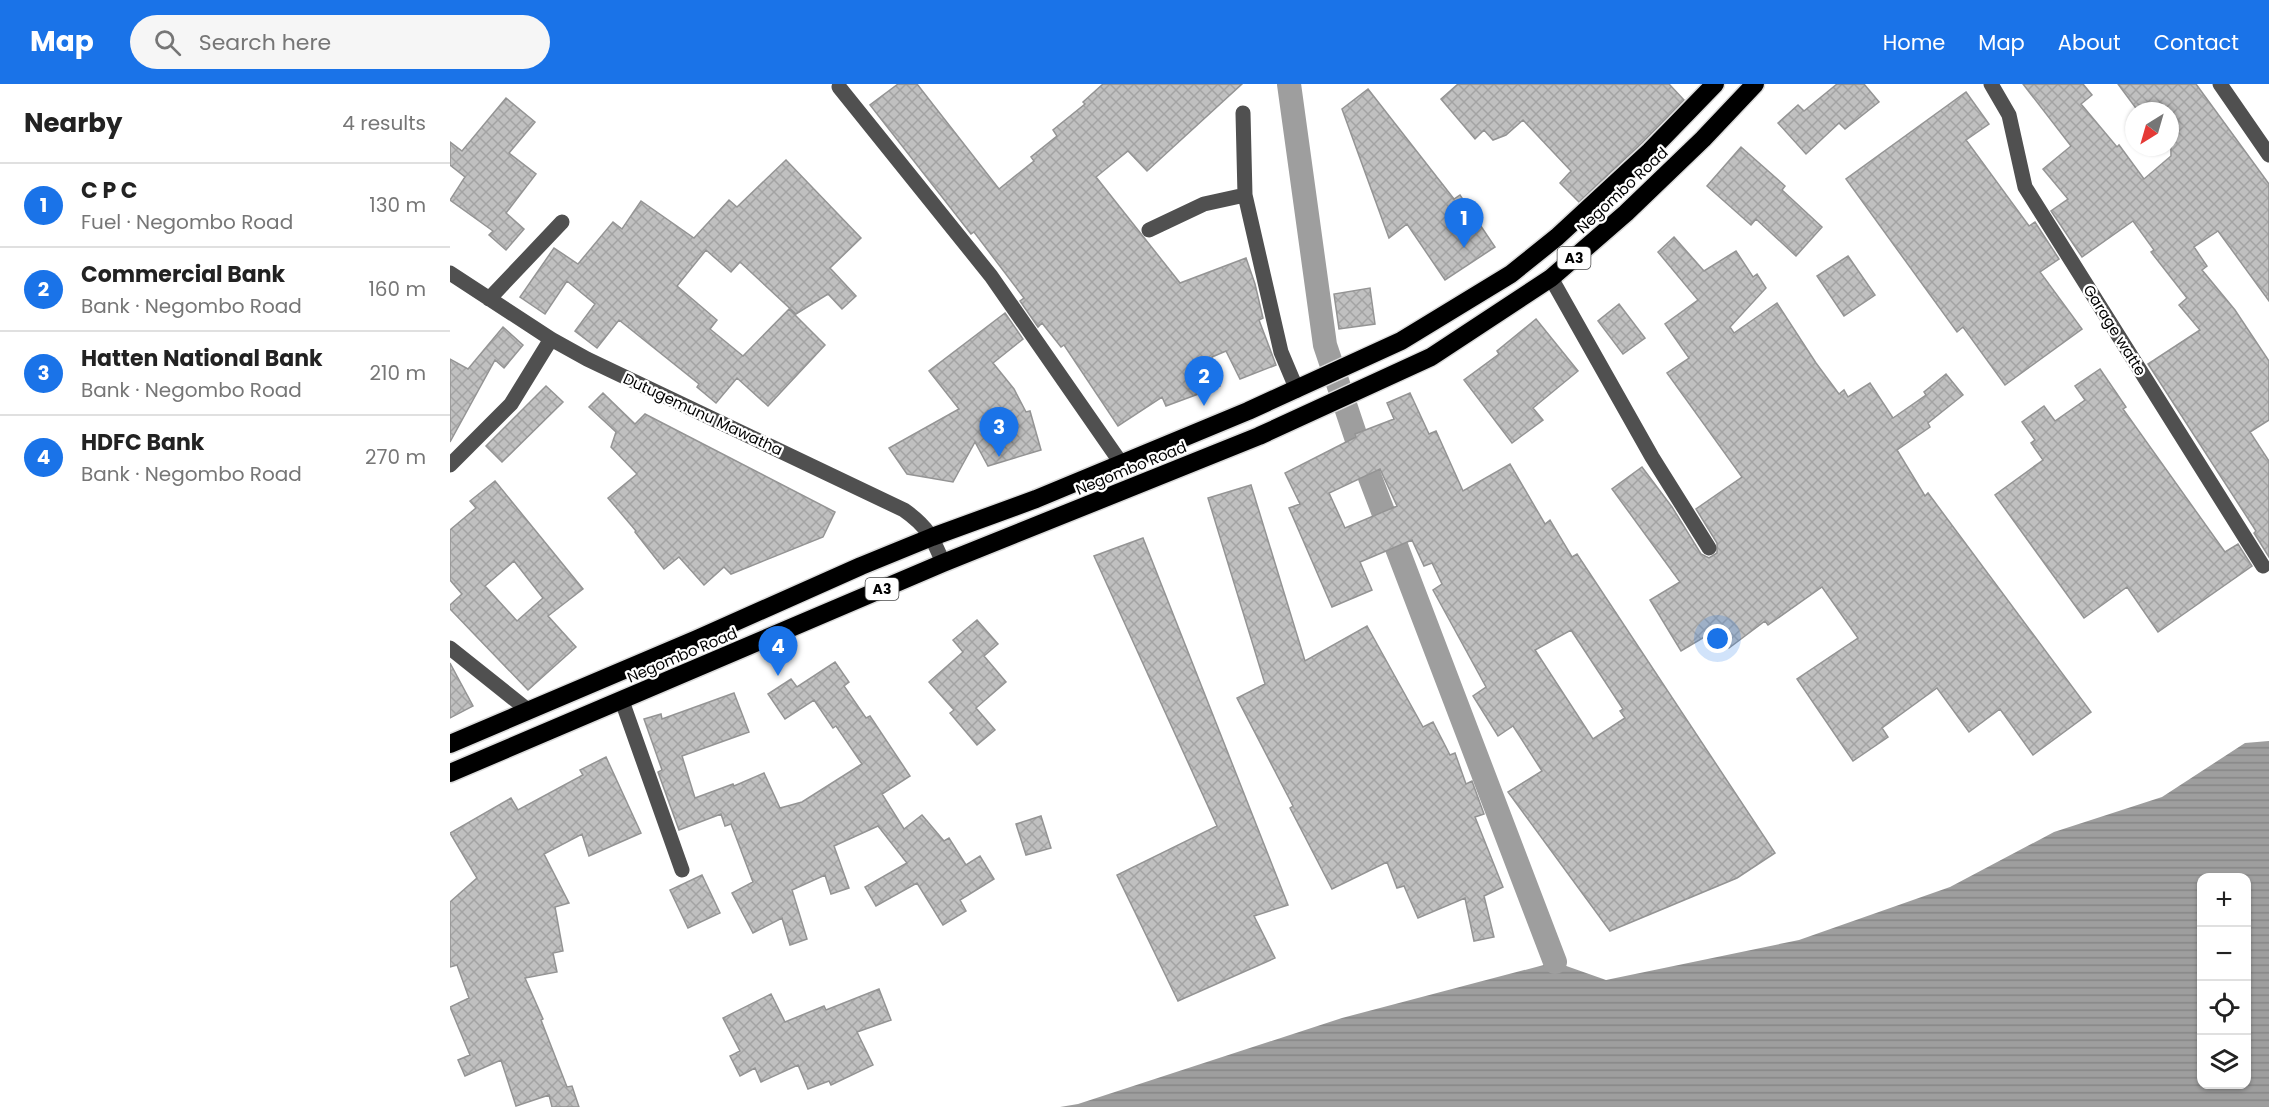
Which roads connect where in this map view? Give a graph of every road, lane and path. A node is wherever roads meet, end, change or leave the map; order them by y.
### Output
1 (1715, 84) edge
2 (1755, 84) edge
3 (1991, 84) edge
4 (2220, 84) edge
5 (839, 87) dead end
6 (1243, 113) dead end
7 (2269, 155) edge
8 (1245, 195) junction
9 (562, 222) dead end
10 (1149, 230) dead end
11 (450, 273) edge
12 (1551, 278) junction
13 (489, 299) junction
14 (551, 339) junction
15 (1302, 388) junction
16 (1121, 463) junction
17 (450, 465) edge
18 (932, 537) junction
19 (1709, 548) dead end
20 (943, 563) junction
21 (2262, 566) dead end
22 (450, 648) edge
23 (622, 700) junction
24 (529, 711) junction
25 (450, 744) edge
26 (450, 773) edge
27 (682, 870) dead end

1 - 15 highway, Negombo Road / A3
2 - 12 highway, Negombo Road / A3
3 - 21 street, Garage watte
4 - 7 street
5 - 16 street
6 - 8 street
8 - 10 street
8 - 15 street
9 - 13 street
11 - 13 street, Dutugemunu Mawatha
12 - 19 street
12 - 20 highway, Negombo Road / A3
13 - 14 street, Dutugemunu Mawatha
14 - 17 street
14 - 18 street, Dutugemunu Mawatha
15 - 16 highway, Negombo Road / A3
16 - 18 highway, Negombo Road / A3
18 - 20 street, Dutugemunu Mawatha
18 - 24 highway, Negombo Road / A3
20 - 23 highway, Negombo Road / A3
22 - 24 street
23 - 26 highway, Negombo Road / A3
23 - 27 street
24 - 25 highway, Negombo Road / A3

